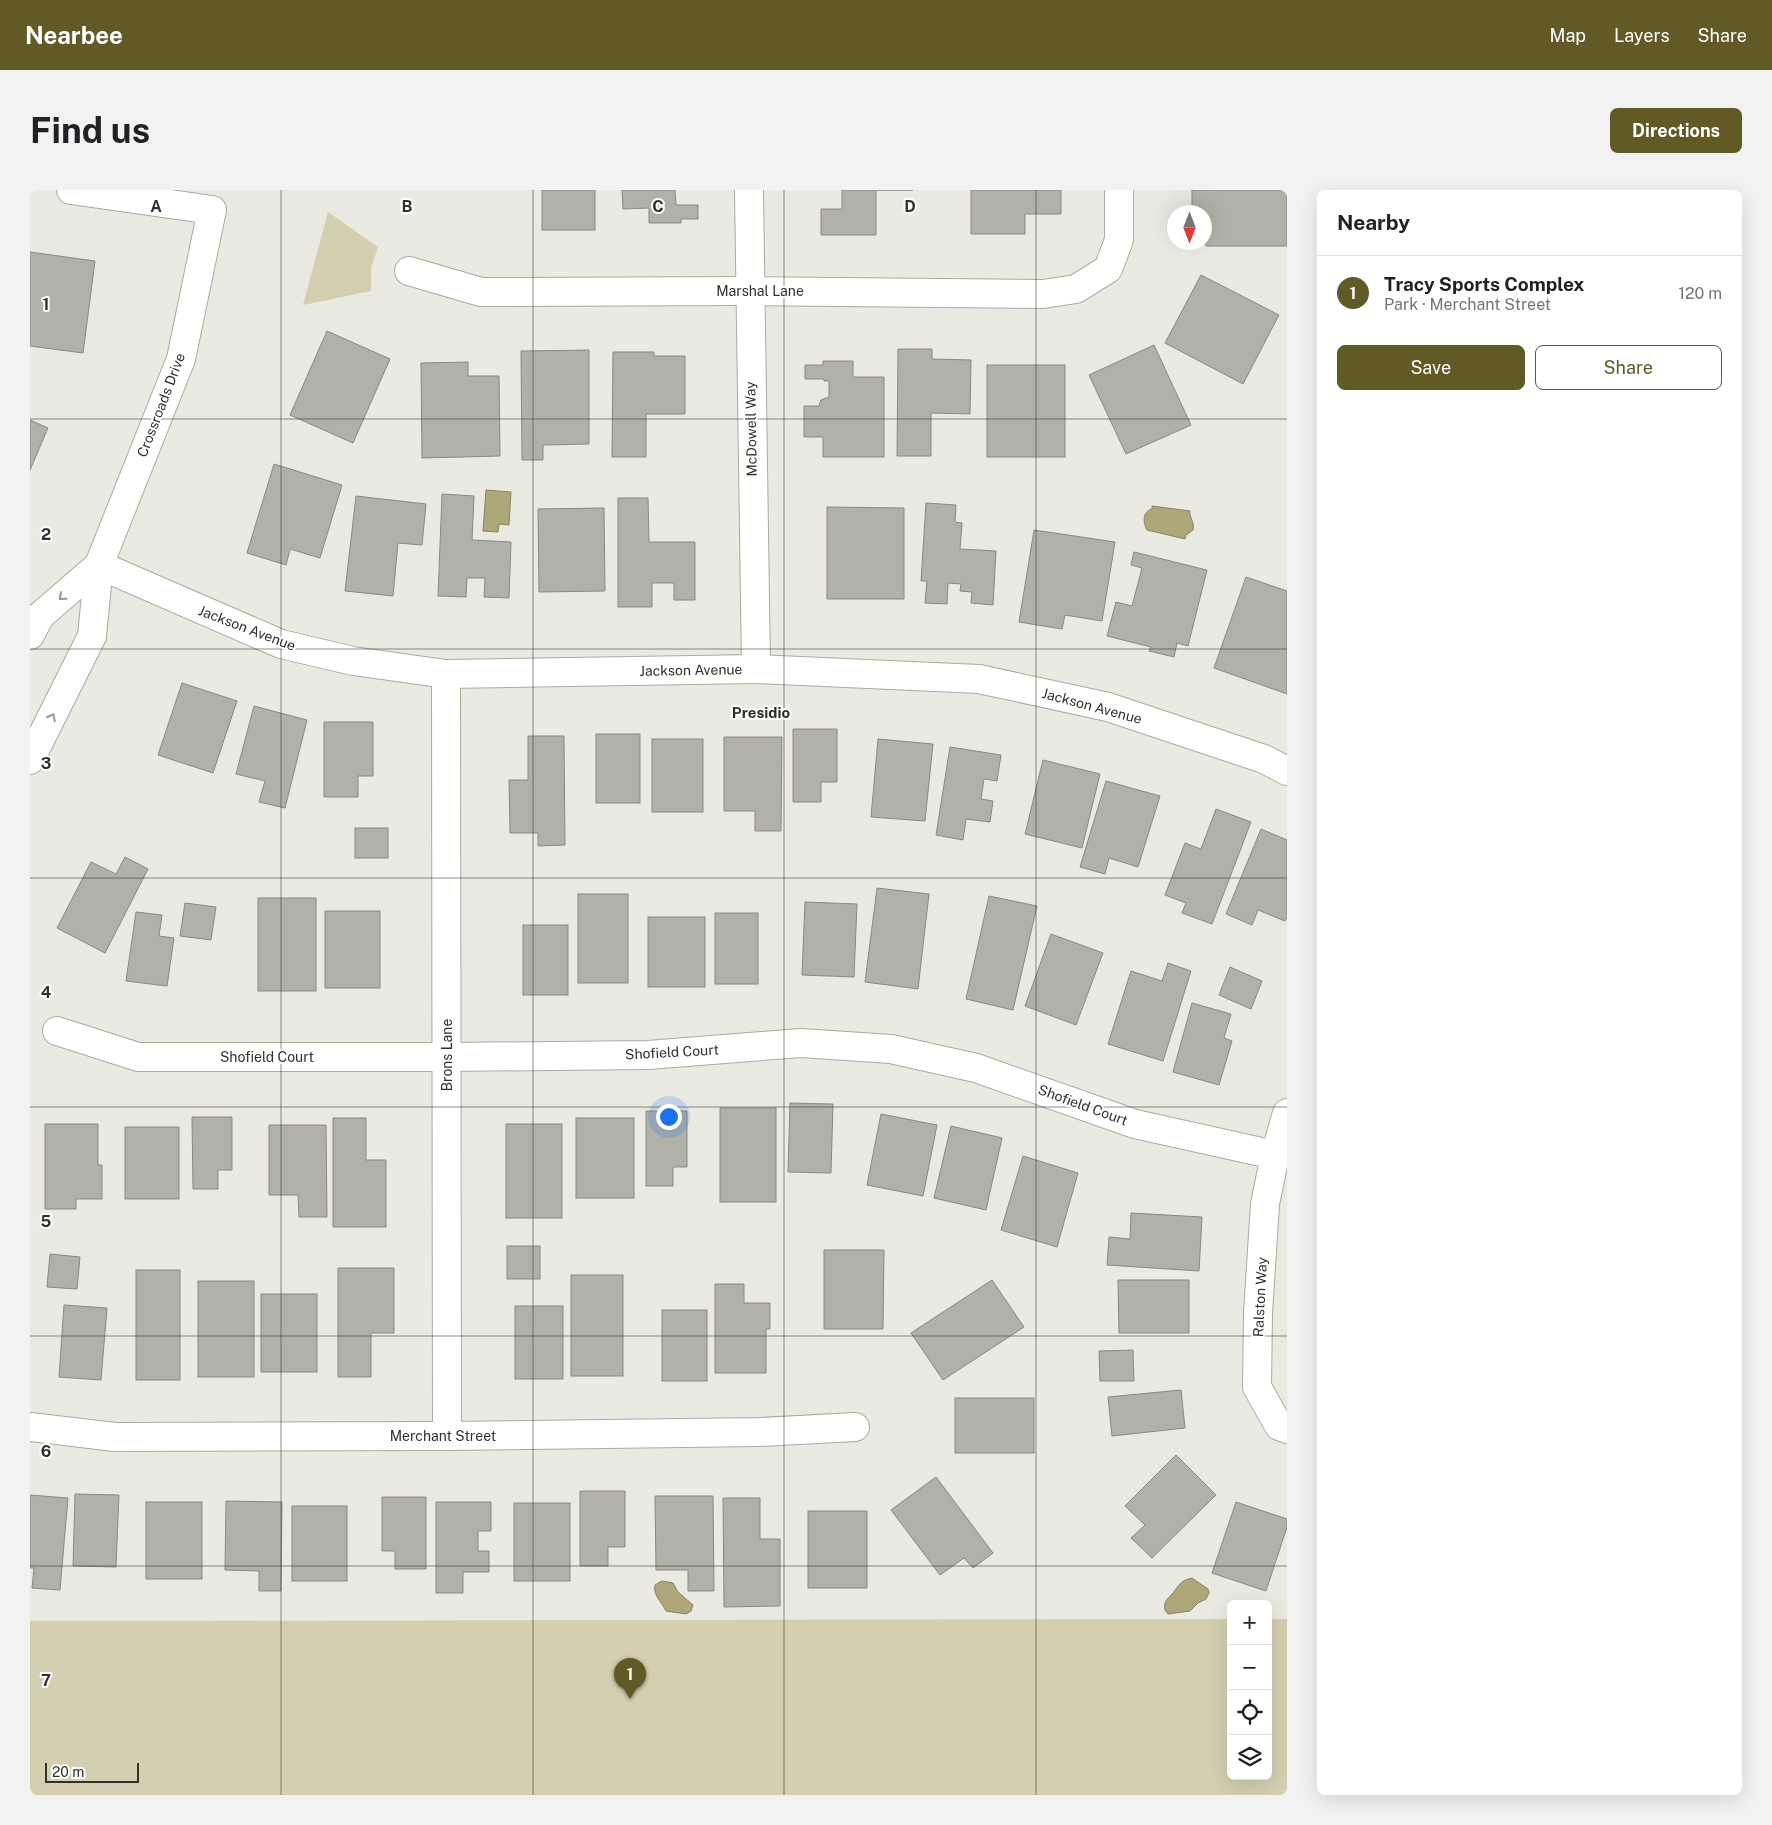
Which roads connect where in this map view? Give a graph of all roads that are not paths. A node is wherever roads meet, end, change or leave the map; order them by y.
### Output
1 (71, 190) edge
2 (749, 190) edge
3 (1119, 190) edge
4 (410, 271) dead end
5 (749, 291) junction
6 (99, 565) junction
7 (30, 635) edge
8 (756, 669) junction
9 (446, 674) junction
10 (30, 760) edge
11 (1287, 770) edge
12 (57, 1031) dead end
13 (447, 1057) junction
14 (1287, 1114) edge
15 (1275, 1155) junction
16 (30, 1427) edge
17 (856, 1427) dead end
18 (1287, 1429) edge
19 (447, 1436) junction

1 - 6 street, Crossroads Drive
2 - 5 street, McDowell Way
3 - 5 street, Marshal Lane
4 - 5 street, Marshal Lane
5 - 8 street, McDowell Way
6 -> 7 street, Crossroads Drive
6 - 9 street, Jackson Avenue
10 -> 6 street, Crossroads Drive
8 - 9 street, Jackson Avenue
8 - 11 street, Jackson Avenue
9 - 13 street, Brons Lane
12 - 13 street, Shofield Court
13 - 15 street, Shofield Court
13 - 19 street, Brons Lane
14 - 15 street, Ralston Way
15 - 18 street, Ralston Way
16 - 19 street, Merchant Street
17 - 19 street, Merchant Street

